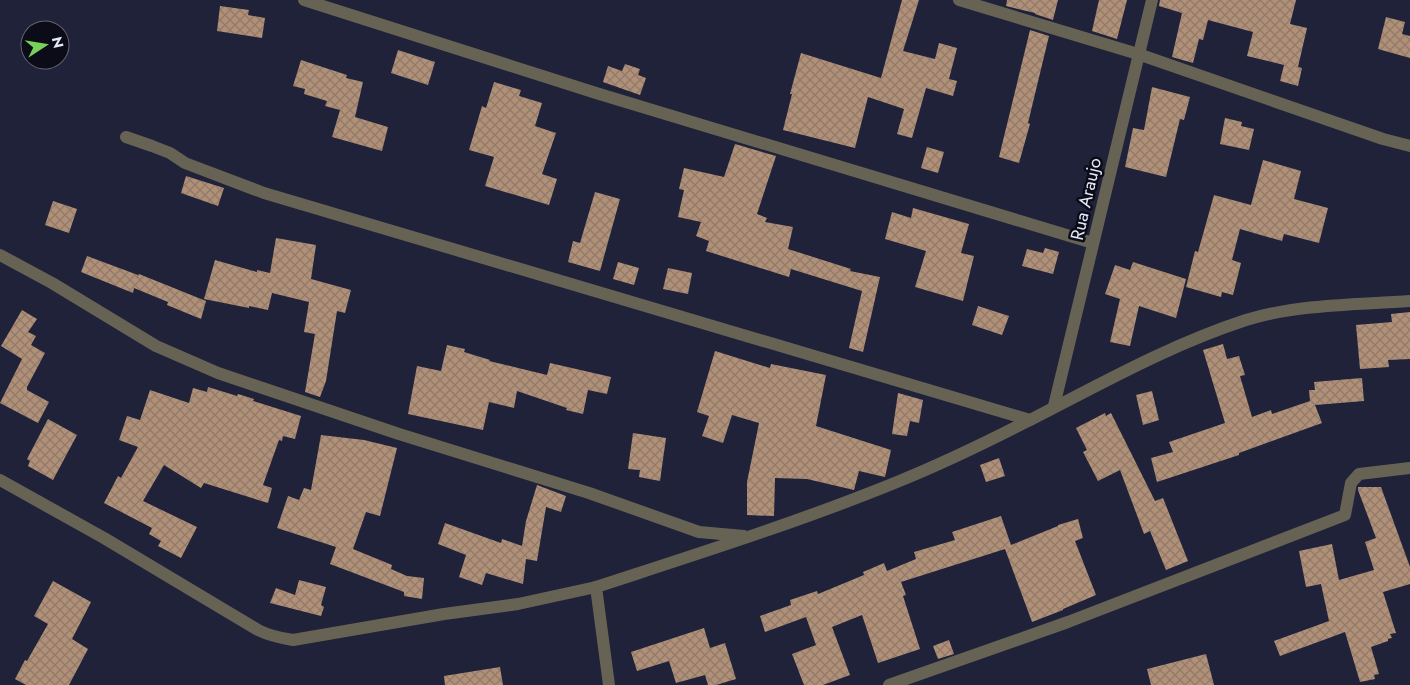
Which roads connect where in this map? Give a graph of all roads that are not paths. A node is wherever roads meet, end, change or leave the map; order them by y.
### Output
1 (304, 0) edge
2 (959, 0) edge
3 (1152, 0) edge
4 (1138, 54) junction
5 (126, 138) dead end
6 (1410, 146) edge
7 (1093, 242) junction
8 (0, 255) edge
9 (1410, 301) edge
10 (1054, 406) junction
11 (1030, 420) junction
12 (1410, 468) edge
13 (0, 480) edge
14 (750, 536) junction
15 (596, 587) junction
16 (609, 685) edge
17 (889, 685) edge

1 - 7 street
2 - 4 street
3 - 4 street, Rua Araujo
4 - 6 street
4 - 7 street, Rua Araujo
5 - 11 street
7 - 10 street, Rua Araujo
8 - 14 street
9 - 10 street
10 - 11 street
11 - 14 street
12 - 17 street
13 - 15 street
14 - 15 street
15 - 16 street

